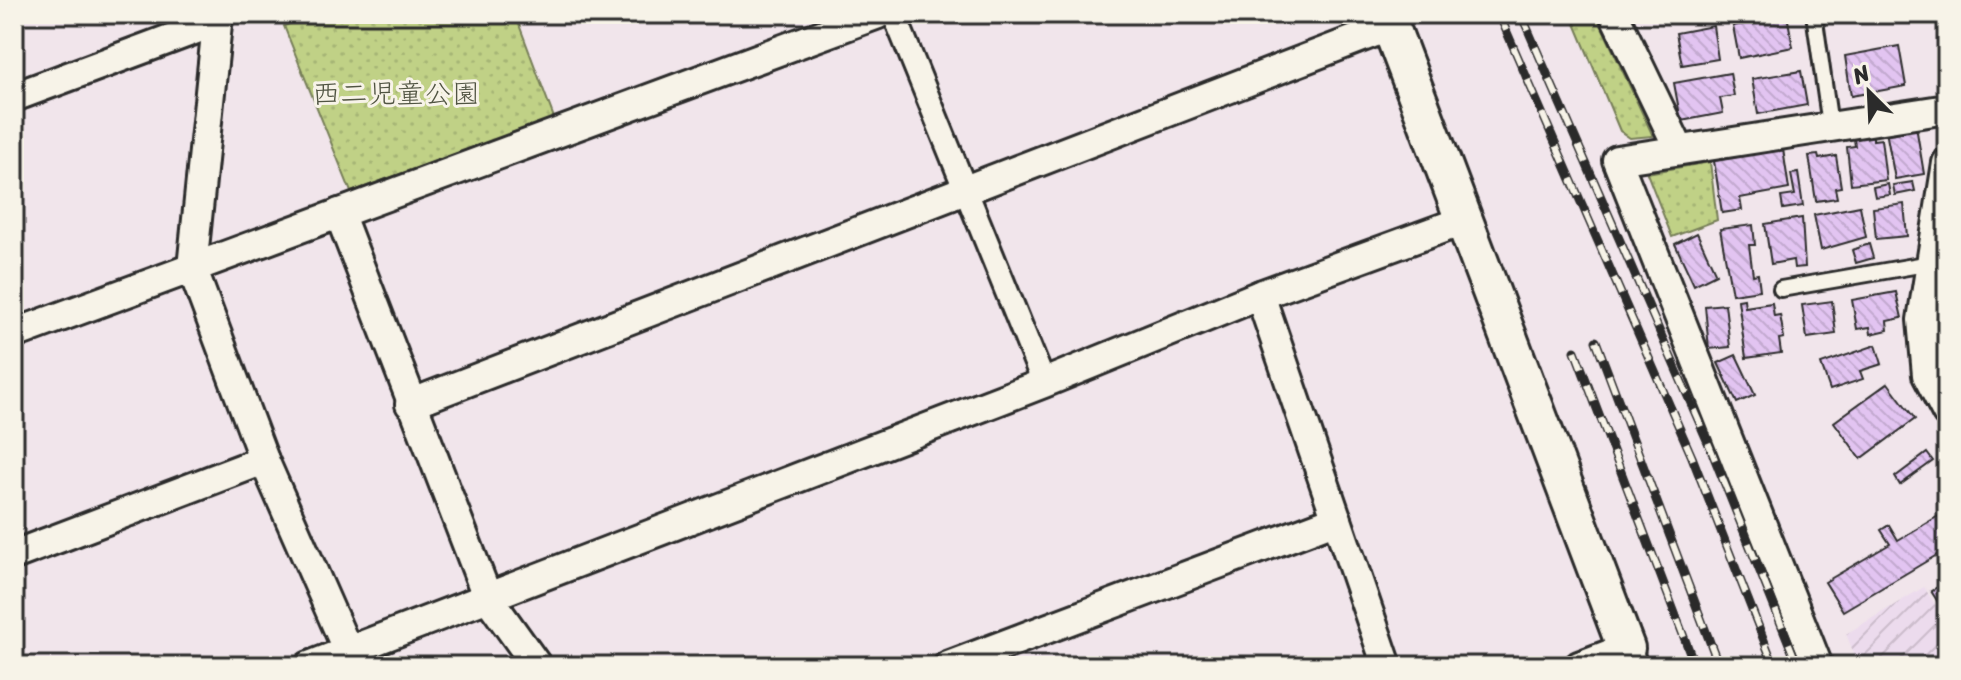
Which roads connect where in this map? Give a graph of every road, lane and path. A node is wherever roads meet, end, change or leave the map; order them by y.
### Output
1 (880, 14) edge
2 (1614, 14) edge
3 (1814, 14) edge
4 (218, 17) edge
5 (1389, 20) edge
6 (14, 97) edge
7 (1947, 109) edge
8 (1830, 125) junction
9 (1679, 149) junction
10 (1947, 163) edge
11 (966, 190) junction
12 (339, 213) junction
13 (1465, 220) junction
14 (1931, 263) junction
15 (192, 268) junction
16 (1781, 289) dead end
17 (1260, 295) junction
18 (14, 334) edge
19 (1044, 383) junction
20 (410, 404) junction
21 (1947, 413) edge
22 (264, 460) junction
23 (1337, 519) junction
24 (14, 555) edge
25 (487, 596) junction
26 (348, 651) junction
27 (1629, 657) edge
28 (309, 666) edge
29 (537, 666) edge
30 (948, 666) edge
31 (1387, 666) edge
32 (1579, 666) edge
33 (1818, 666) edge

1 - 11 street
1 - 12 street
2 - 9 street
3 - 8 lane
4 - 6 street
4 - 15 street
5 - 11 street
5 - 13 street
7 - 8 street
8 - 9 street
9 - 33 street
10 - 14 street
11 - 19 street
11 - 20 street
12 - 15 street
12 - 20 street
13 - 17 street
13 - 27 street
14 - 16 lane
14 - 21 street
15 - 18 street
15 - 22 street
17 - 19 street
17 - 23 street
19 - 25 street
20 - 25 street
22 - 24 street
22 - 26 street
23 - 30 street
23 - 31 street
25 - 26 street
25 - 29 street
26 - 28 street
27 - 32 street

